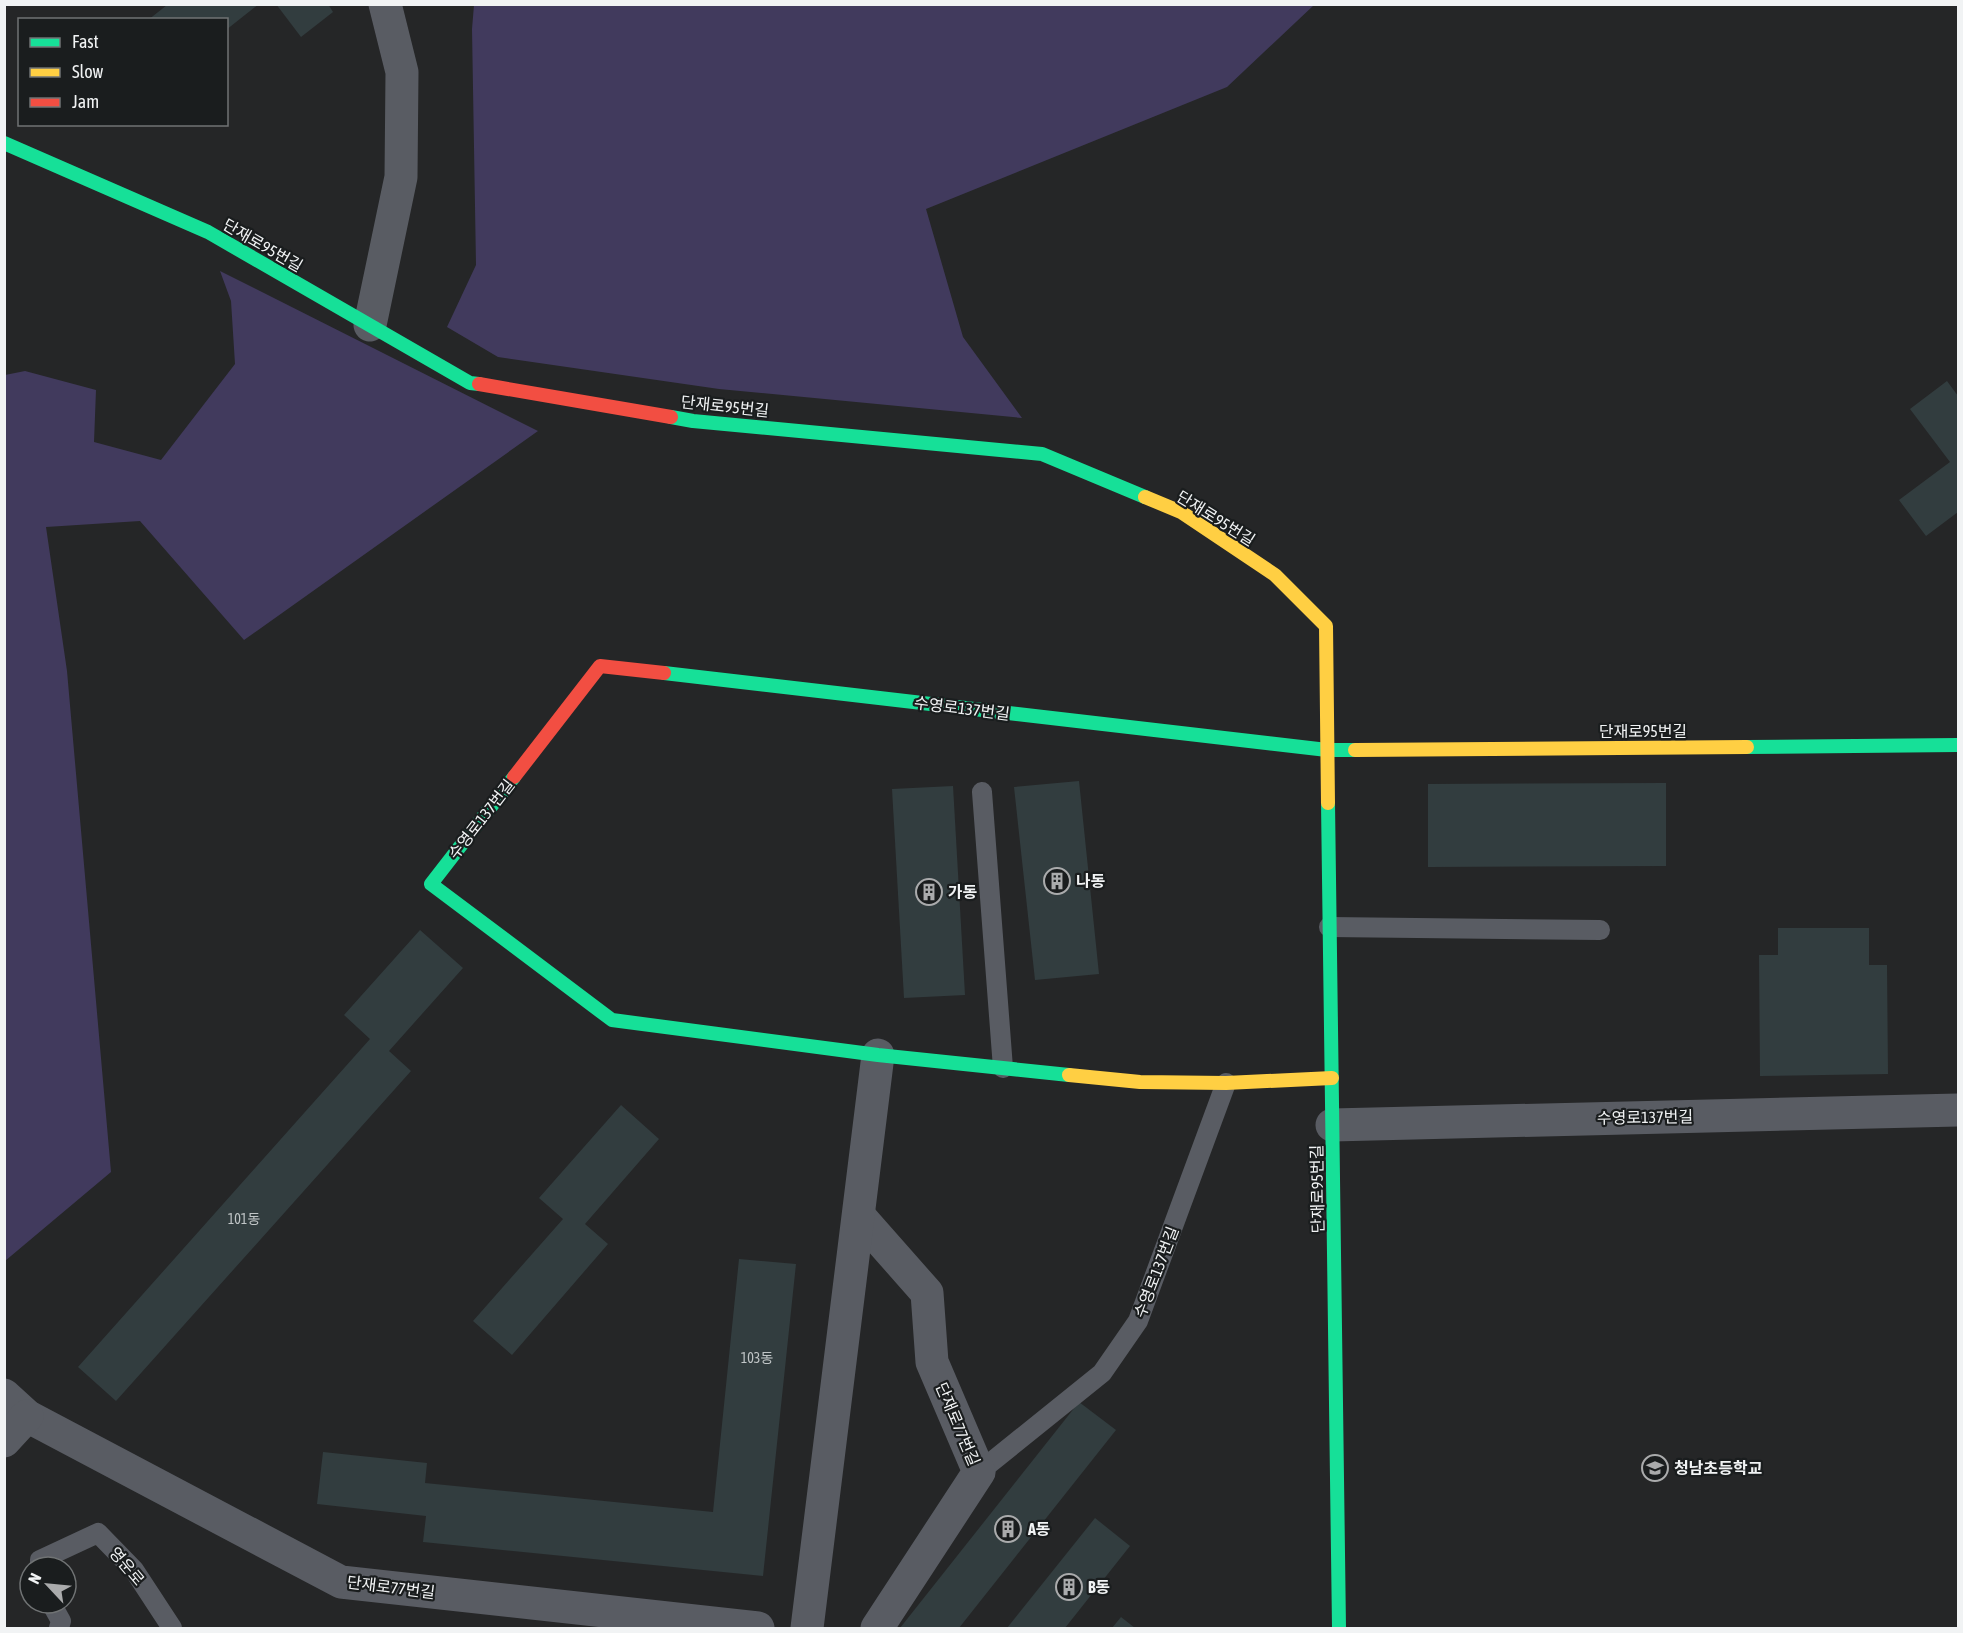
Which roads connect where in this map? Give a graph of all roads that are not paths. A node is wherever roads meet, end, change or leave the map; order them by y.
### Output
1 (385, 4) edge
2 (4, 143) edge
3 (370, 325) junction
4 (1959, 745) edge
5 (1327, 750) junction
6 (982, 792) dead end
7 (1329, 927) junction
8 (1599, 930) dead end
9 (878, 1055) junction
10 (1003, 1068) junction
11 (1332, 1078) junction
12 (1226, 1083) junction
13 (1959, 1110) edge
14 (1332, 1125) junction
15 (859, 1216) junction
16 (16, 1406) edge
17 (4, 1441) edge
18 (979, 1472) junction
19 (51, 1555) edge
20 (58, 1615) edge
21 (59, 1629) edge
22 (172, 1629) edge
23 (758, 1629) edge
24 (807, 1629) edge
25 (877, 1629) edge
26 (1339, 1629) edge

1 - 3 street
2 - 3 street, 단재로95번길
3 - 5 street, 단재로95번길
4 - 5 street, 단재로95번길
5 - 7 street, 단재로95번길
5 - 9 street, 수영로137번길
6 - 10 lane
7 - 8 lane
7 - 11 street, 단재로95번길
9 - 10 street, 수영로137번길
9 - 15 street
10 - 12 street, 수영로137번길
11 - 12 street, 수영로137번길
11 - 14 street, 단재로95번길
12 - 18 lane, 수영로137번길
13 - 14 street, 수영로137번길
14 - 26 street, 단재로95번길
15 - 18 street, 단재로77번길
15 - 24 street
16 - 17 street
16 - 23 street, 단재로77번길
18 - 25 street, 단재로77번길
19 - 22 lane, 영운로
20 - 21 lane

